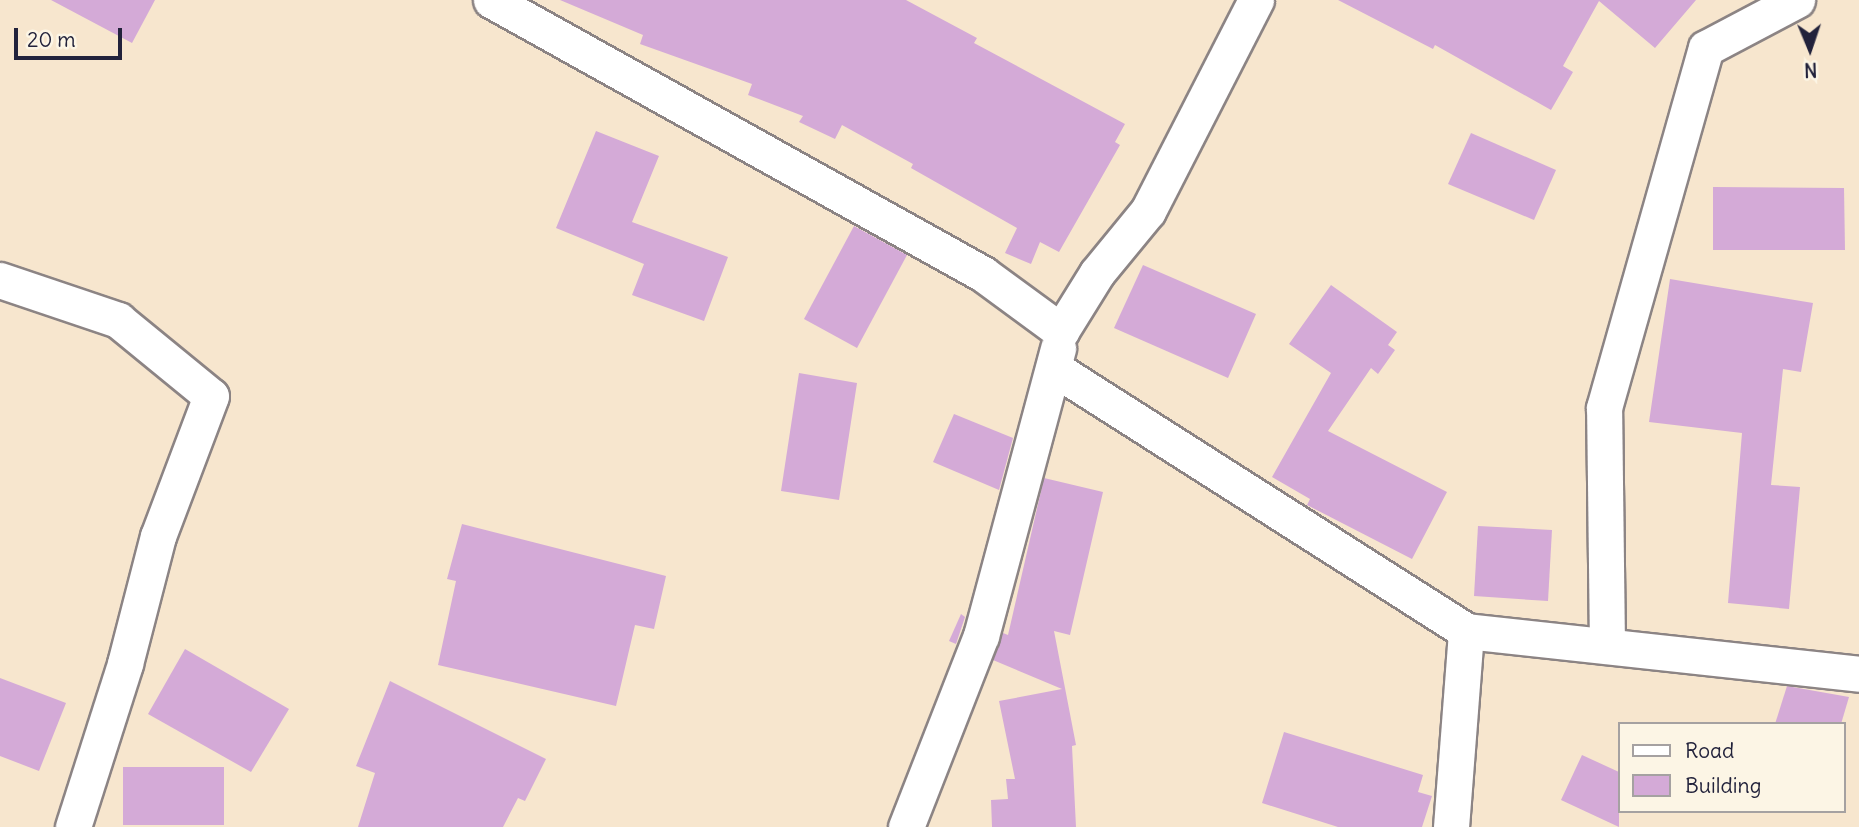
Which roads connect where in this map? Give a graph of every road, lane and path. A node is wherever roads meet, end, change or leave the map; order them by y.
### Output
1 (491, 0) edge
2 (1256, 0) edge
3 (1797, 0) edge
4 (0, 280) edge
5 (1061, 331) junction
6 (1055, 369) junction
7 (1466, 631) junction
8 (1607, 646) junction
9 (1859, 674) edge
10 (73, 827) edge
11 (906, 827) edge
12 (1451, 827) edge

1 - 5 street
2 - 5 street
3 - 8 street
4 - 10 street
5 - 6 street
6 - 7 street
6 - 11 street
7 - 8 street
7 - 12 street
8 - 9 street

